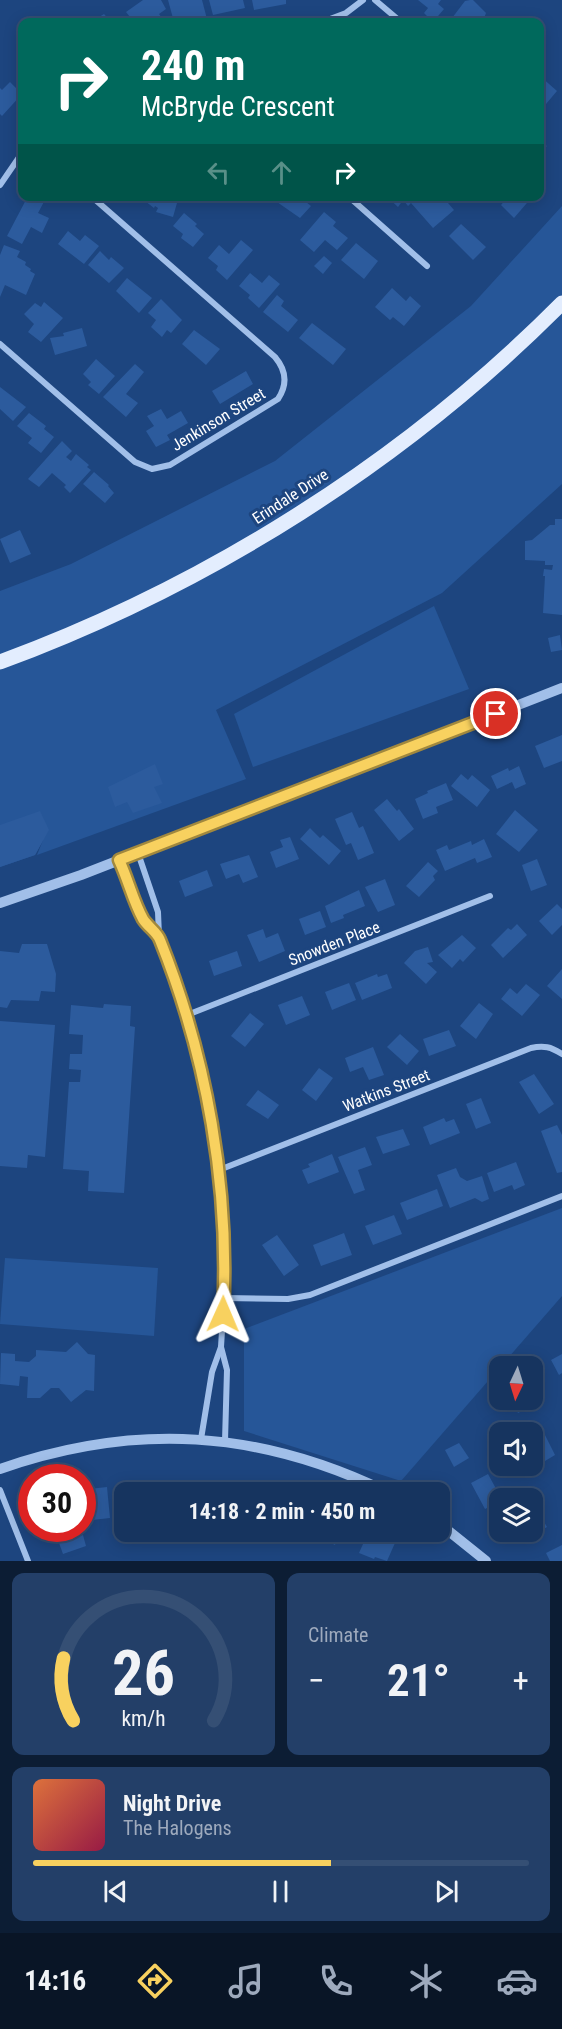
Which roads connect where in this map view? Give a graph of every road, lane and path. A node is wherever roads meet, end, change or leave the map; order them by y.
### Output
1 (363, 0) edge
2 (375, 0) edge
3 (333, 18) edge
4 (396, 18) edge
5 (18, 159) edge
6 (0, 185) edge
7 (97, 201) edge
8 (354, 201) edge
9 (427, 266) dead end
10 (562, 303) edge
11 (0, 344) edge
12 (0, 662) edge
13 (562, 688) edge
14 (138, 853) junction
15 (119, 860) junction
16 (490, 896) dead end
17 (0, 903) edge
18 (159, 936) junction
19 (187, 1015) junction
20 (562, 1054) edge
21 (219, 1170) junction
22 (562, 1196) edge
23 (224, 1298) junction
24 (221, 1347) junction
25 (201, 1439) junction
26 (225, 1441) junction
27 (0, 1469) edge
28 (366, 1482) edge
29 (0, 1490) edge
30 (450, 1532) edge
31 (28, 1561) edge
32 (486, 1561) edge

1 - 3 street
2 - 4 street
5 - 6 street
7 - 11 street, Jenkinson Street
8 - 9 street
10 - 12 main road, Erindale Drive
13 - 14 street
14 - 15 street
14 - 18 street
15 - 17 street
15 - 18 street
16 - 19 street, Snowden Place
18 - 19 street
19 - 21 street
20 - 21 street, Watkins Street
21 - 23 street
22 - 23 street
23 - 24 street
24 - 25 street
24 - 26 street
25 - 26 street
25 - 27 street
26 - 28 street
29 - 31 street
30 - 32 street

